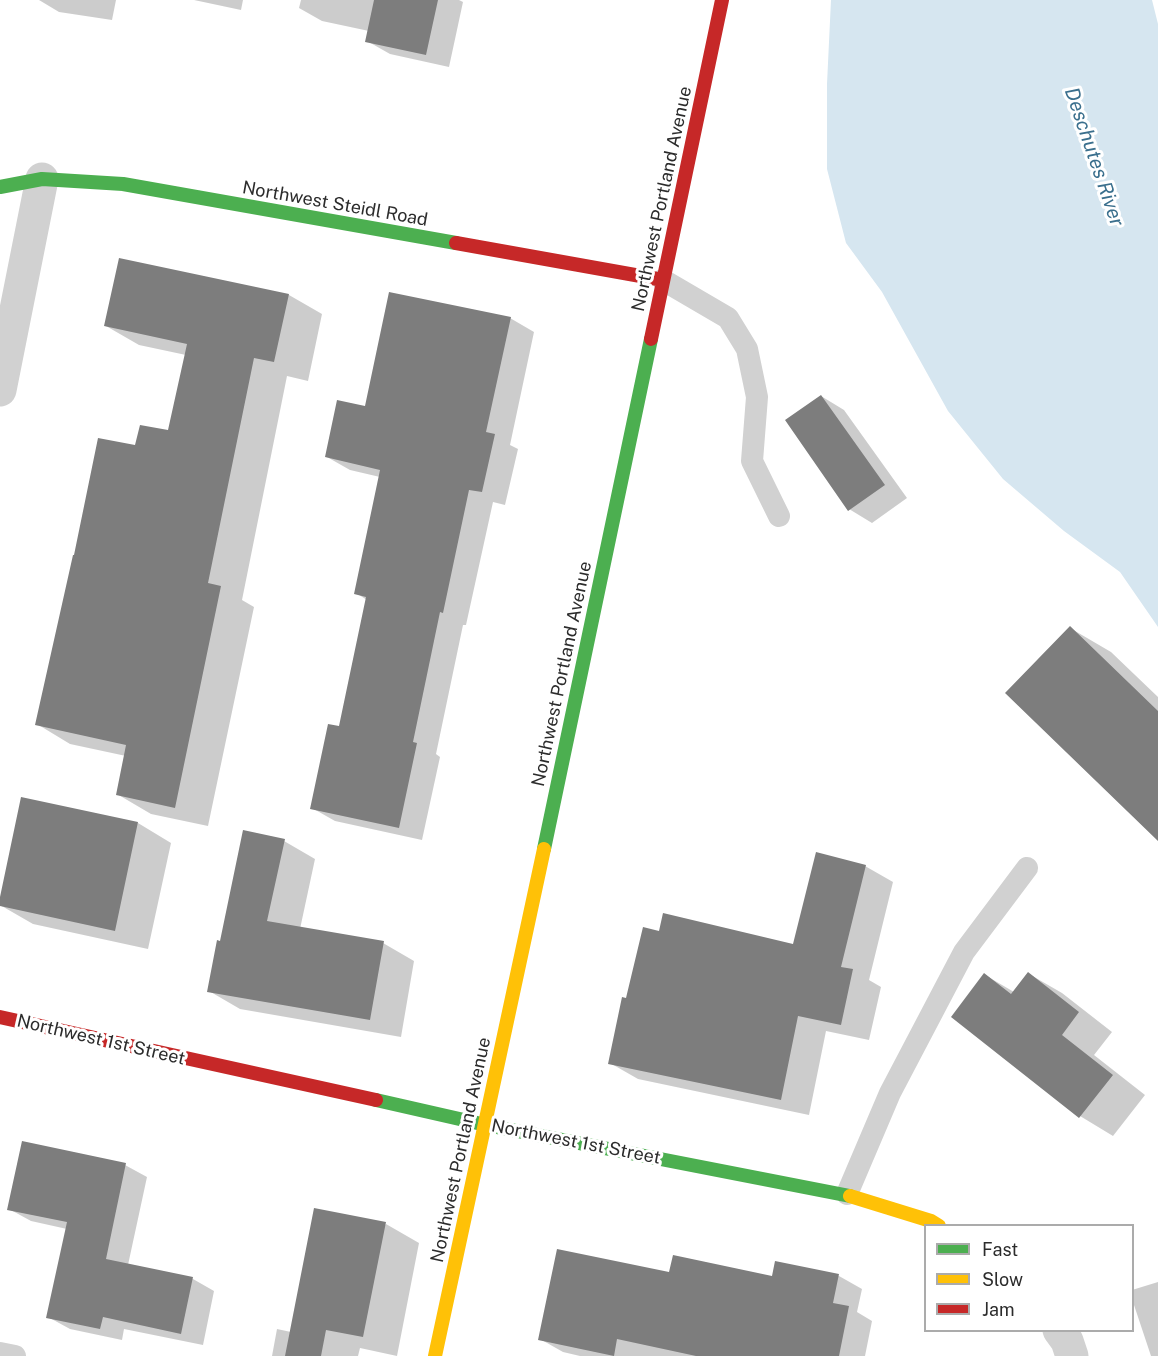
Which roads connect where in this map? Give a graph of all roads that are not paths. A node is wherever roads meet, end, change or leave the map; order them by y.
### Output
1 (722, 0) edge
2 (42, 179) junction
3 (0, 187) edge
4 (663, 280) junction
5 (0, 390) edge
6 (779, 516) dead end
7 (1027, 868) dead end
8 (0, 1017) edge
9 (486, 1125) junction
10 (847, 1194) junction
11 (936, 1224) edge
12 (1060, 1332) edge
13 (0, 1353) edge
14 (15, 1356) edge
15 (435, 1356) edge
16 (1072, 1356) edge

1 - 4 street, Northwest Portland Avenue
2 - 3 street, Northwest Steidl Road
2 - 4 street, Northwest Steidl Road
2 - 5 street
4 - 6 lane
4 - 9 street, Northwest Portland Avenue
7 - 10 lane
8 - 9 street, Northwest 1st Street
9 - 10 street, Northwest 1st Street
9 - 15 street, Northwest Portland Avenue
10 - 11 street, Northwest 1st Street
12 - 16 street
13 - 14 lane

